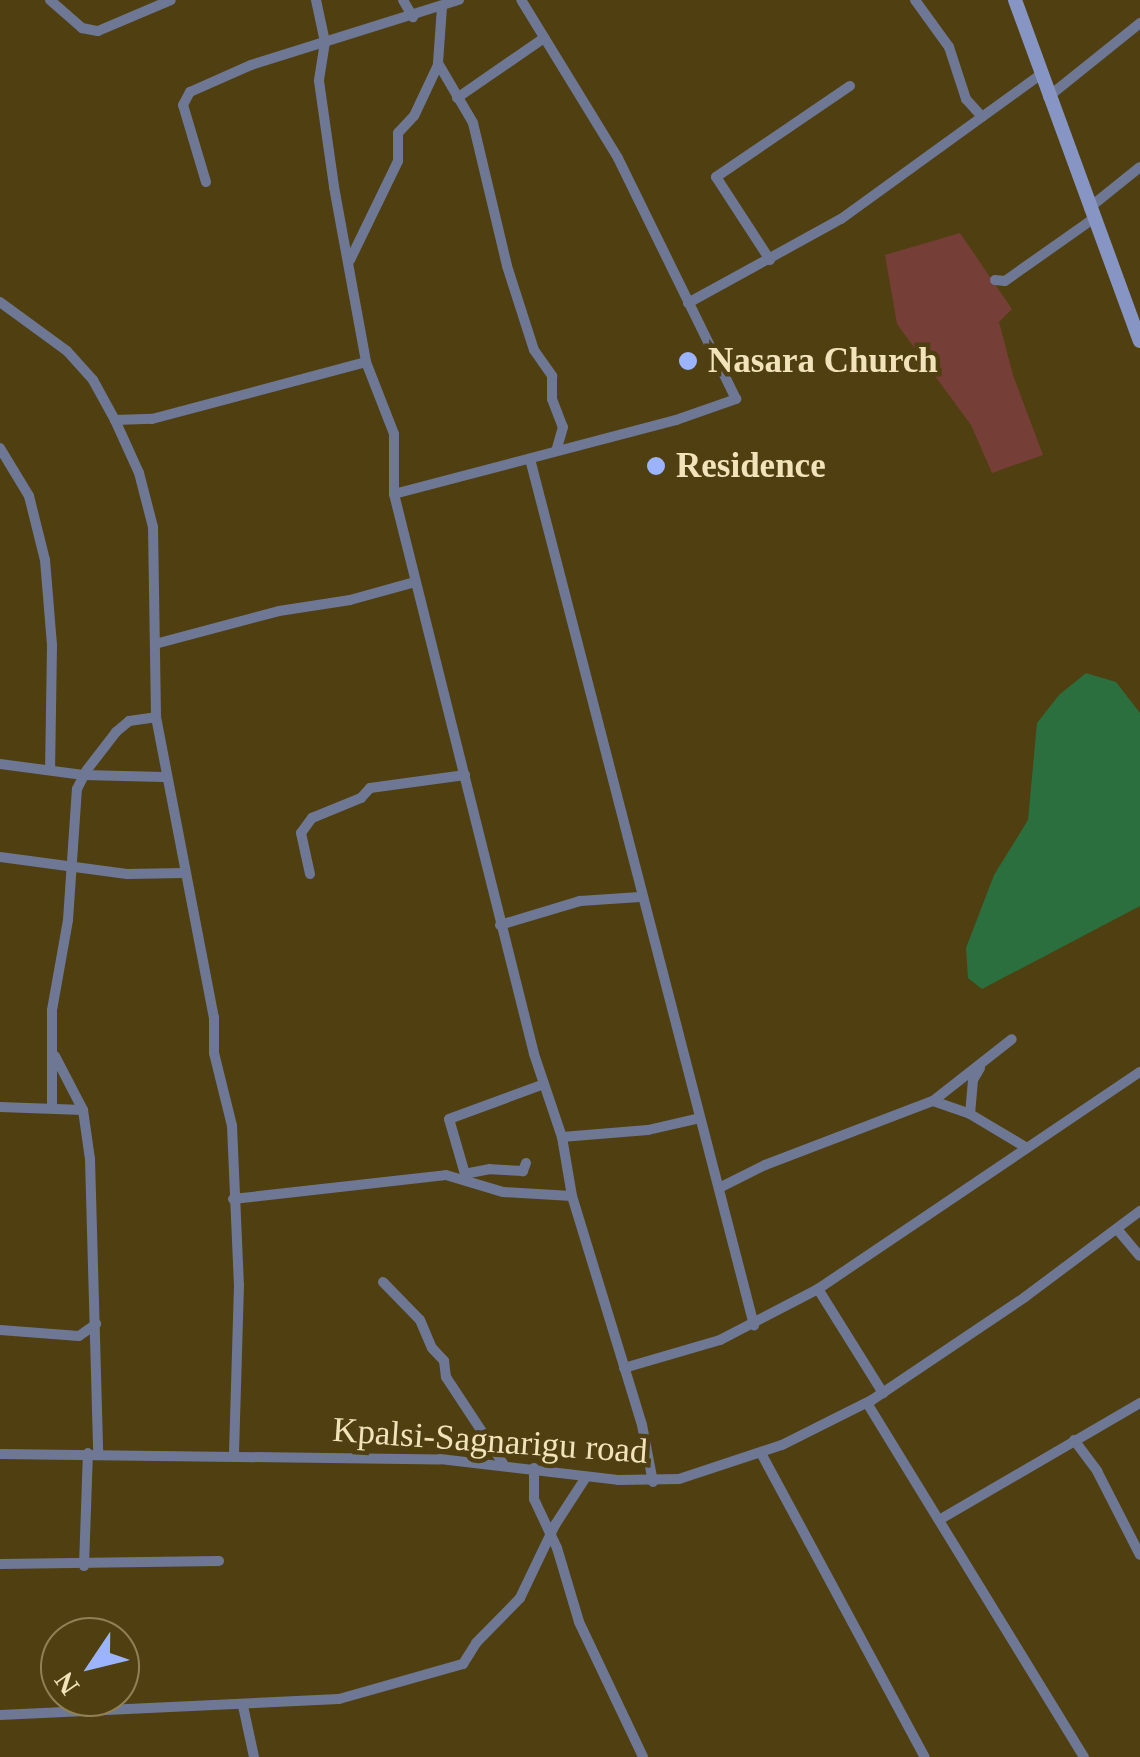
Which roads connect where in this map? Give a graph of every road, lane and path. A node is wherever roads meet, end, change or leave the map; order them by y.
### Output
1 (50, 0) edge
2 (171, 0) edge
3 (316, 0) edge
4 (403, 0) edge
5 (459, 0) edge
6 (521, 0) edge
7 (915, 0) edge
8 (1015, 0) edge
9 (442, 7) junction
10 (413, 17) junction
11 (1140, 23) edge
12 (544, 38) junction
13 (325, 42) junction
14 (438, 63) junction
15 (1040, 75) junction
16 (850, 86) dead end
17 (1048, 97) junction
18 (457, 98) junction
19 (982, 117) junction
20 (1140, 166) edge
21 (206, 182) dead end
22 (1091, 213) junction
23 (770, 260) junction
24 (350, 261) junction
25 (995, 280) dead end
26 (0, 302) edge
27 (688, 303) junction
28 (1140, 341) edge
29 (366, 362) junction
30 (116, 420) junction
31 (0, 448) edge
32 (556, 451) junction
33 (530, 459) junction
34 (394, 494) junction
35 (416, 582) junction
36 (154, 644) junction
37 (156, 717) junction
38 (0, 764) edge
39 (50, 770) junction
40 (82, 775) junction
41 (464, 775) junction
42 (164, 777) junction
43 (0, 857) edge
44 (71, 866) junction
45 (185, 873) junction
46 (310, 874) dead end
47 (640, 897) junction
48 (500, 925) junction
49 (1012, 1039) dead end
50 (54, 1055) junction
51 (983, 1063) junction
52 (1140, 1072) edge
53 (544, 1084) junction
54 (933, 1101) junction
55 (0, 1107) edge
56 (52, 1108) junction
57 (83, 1110) junction
58 (970, 1114) junction
59 (700, 1118) junction
60 (562, 1137) junction
61 (1027, 1148) junction
62 (526, 1162) dead end
63 (719, 1188) junction
64 (572, 1196) junction
65 (232, 1199) junction
66 (1140, 1211) edge
67 (1117, 1229) junction
68 (1140, 1256) edge
69 (383, 1282) dead end
70 (818, 1289) junction
71 (96, 1324) junction
72 (754, 1326) junction
73 (0, 1330) edge
74 (79, 1336) junction
75 (94, 1347) junction
76 (624, 1368) junction
77 (883, 1394) junction
78 (1140, 1402) edge
79 (867, 1403) junction
80 (1074, 1440) junction
81 (93, 1452) junction
82 (761, 1453) junction
83 (0, 1454) edge
84 (234, 1454) junction
85 (504, 1465) junction
86 (534, 1468) junction
87 (586, 1477) junction
88 (653, 1482) junction
89 (939, 1520) junction
90 (552, 1533) junction
91 (1140, 1555) edge
92 (219, 1561) dead end
93 (0, 1564) edge
94 (84, 1566) junction
95 (243, 1706) junction
96 (0, 1715) edge
97 (254, 1757) edge
98 (643, 1757) edge
99 (925, 1757) edge
100 (1084, 1757) edge

1 - 2 street
3 - 13 street
4 - 10 street
5 - 9 street
6 - 12 street
7 - 19 street
8 - 15 street
9 - 10 street
9 - 14 street
10 - 13 street
11 - 17 street
12 - 18 street
12 - 27 street
13 - 21 street
13 - 24 street
14 - 18 street
14 - 24 street
15 - 17 street
15 - 19 street
16 - 23 street
17 - 22 street
18 - 32 street
19 - 23 street
20 - 22 street
22 - 25 street
22 - 28 street
23 - 27 street
24 - 29 street
26 - 30 street
27 - 32 street
29 - 30 street
29 - 34 street
30 - 36 street
31 - 39 street
32 - 33 street
33 - 34 street
33 - 47 street
34 - 35 street
35 - 36 street
35 - 41 street
36 - 37 street
37 - 40 street
37 - 42 street
38 - 39 street
39 - 40 street
40 - 42 street
40 - 44 street
41 - 46 street
41 - 48 street
42 - 45 street
43 - 44 street
44 - 45 street
44 - 50 street
45 - 65 street
47 - 48 street
47 - 59 street
48 - 53 street
49 - 51 street
50 - 56 street
50 - 57 street
51 - 54 street
51 - 58 street
52 - 61 street
53 - 60 street
53 - 62 street
54 - 58 street
54 - 63 street
55 - 56 street
56 - 57 street
57 - 71 street
58 - 61 street
59 - 60 street
59 - 63 street
60 - 64 street
61 - 70 street
63 - 72 street
64 - 65 street
64 - 76 street
65 - 84 street
66 - 67 street, Kpalsi-Sagnarigu road
67 - 68 street
67 - 77 street, Kpalsi-Sagnarigu road
69 - 85 street
70 - 72 street
70 - 77 street
71 - 74 street
71 - 75 street
72 - 76 street
73 - 74 street
74 - 75 street
75 - 81 street
76 - 88 street
77 - 79 street, Kpalsi-Sagnarigu road
78 - 80 street
79 - 82 street, Kpalsi-Sagnarigu road
79 - 89 street
80 - 89 street
80 - 91 street
81 - 83 street, Kpalsi-Sagnarigu road
81 - 84 street, Kpalsi-Sagnarigu road
81 - 94 street
82 - 88 street, Kpalsi-Sagnarigu road
82 - 99 street
84 - 85 street, Kpalsi-Sagnarigu road
85 - 86 street, Kpalsi-Sagnarigu road
86 - 87 street, Kpalsi-Sagnarigu road
86 - 90 street
87 - 88 street, Kpalsi-Sagnarigu road
87 - 90 street
89 - 100 street
90 - 95 street
90 - 98 street
92 - 94 street
93 - 94 street
95 - 96 street
95 - 97 street

